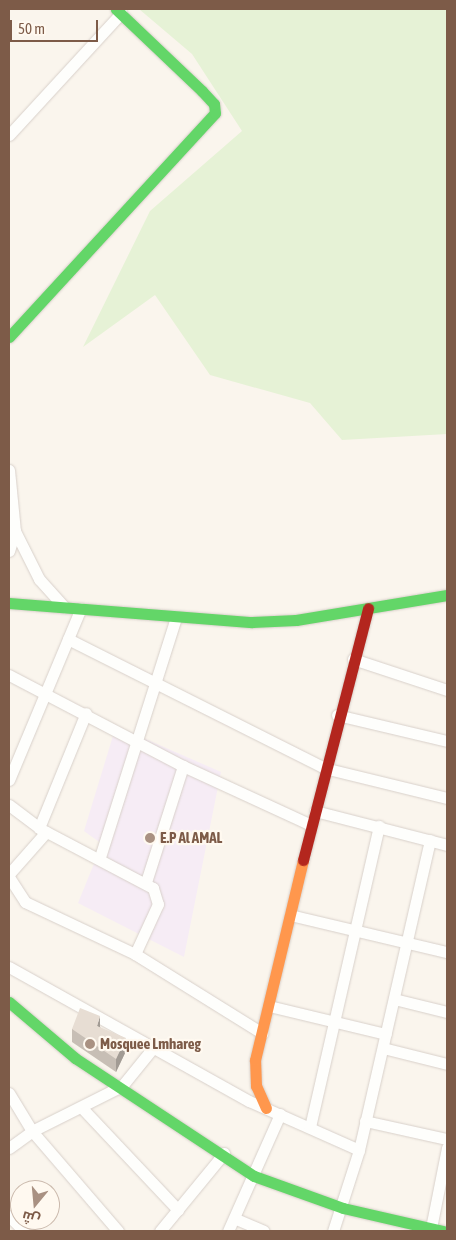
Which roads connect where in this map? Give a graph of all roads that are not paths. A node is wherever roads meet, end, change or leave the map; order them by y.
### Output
1 (119, 11) edge
2 (9, 135) edge
3 (9, 337) edge
4 (9, 470) edge
5 (16, 531) junction
6 (9, 551) edge
7 (447, 595) edge
8 (10, 606) edge
9 (64, 607) junction
10 (81, 608) junction
11 (368, 608) junction
12 (176, 618) junction
13 (68, 640) junction
14 (353, 659) junction
15 (9, 676) edge
16 (156, 684) junction
17 (447, 690) edge
18 (45, 691) junction
19 (86, 713) junction
20 (337, 715) junction
21 (137, 741) junction
22 (447, 741) edge
23 (183, 766) junction
24 (324, 768) junction
25 (9, 780) edge
26 (447, 798) edge
27 (9, 805) edge
28 (315, 810) junction
29 (311, 825) junction
30 (379, 826) junction
31 (43, 830) junction
32 (430, 840) junction
33 (447, 845) edge
34 (100, 857) junction
35 (9, 876) edge
36 (146, 882) junction
37 (290, 915) junction
38 (354, 930) junction
39 (407, 943) junction
40 (447, 952) edge
41 (135, 954) junction
42 (9, 968) edge
43 (394, 999) junction
44 (9, 1002) edge
45 (269, 1006) junction
46 (447, 1012) edge
47 (334, 1022) junction
48 (262, 1033) junction
49 (386, 1034) junction
50 (383, 1048) junction
51 (152, 1049) junction
52 (447, 1064) edge
53 (122, 1086) junction
54 (9, 1092) edge
55 (82, 1108) junction
56 (266, 1108) junction
57 (280, 1114) junction
58 (365, 1121) junction
59 (310, 1128) junction
60 (32, 1130) junction
61 (447, 1139) edge
62 (9, 1148) edge
63 (447, 1148) edge
64 (359, 1150) junction
65 (224, 1153) junction
66 (254, 1176) junction
67 (343, 1208) junction
68 (178, 1210) junction
69 (9, 1216) edge
70 (236, 1220) junction
71 (430, 1230) edge
72 (24, 1231) edge
73 (118, 1231) edge
74 (160, 1231) edge
75 (228, 1231) edge
76 (264, 1231) edge
77 (332, 1231) edge
78 (443, 1231) edge

1 - 2 street
1 - 3 street
4 - 5 street
5 - 6 street
5 - 9 street
7 - 11 street
8 - 9 street
9 - 10 street
10 - 12 street
10 - 13 street
11 - 12 street
11 - 14 street
12 - 16 street
13 - 16 street
13 - 18 street
14 - 17 street
14 - 20 street
15 - 18 street
16 - 21 street
16 - 24 street
18 - 19 street
18 - 25 street
19 - 21 street
19 - 31 street
20 - 22 street
20 - 24 street
21 - 23 street
21 - 34 street
23 - 29 street
23 - 36 street
24 - 26 street
24 - 28 street
27 - 31 street
28 - 29 street
28 - 30 street
29 - 37 street
30 - 32 street
30 - 38 street
31 - 34 street
31 - 35 street
32 - 33 street
32 - 39 street
34 - 36 street
35 - 41 street
36 - 41 street
37 - 38 street
37 - 45 street
38 - 39 street
38 - 47 street
39 - 40 street
39 - 43 street
41 - 48 street
42 - 51 street
43 - 46 street
43 - 49 street
44 - 53 street
45 - 47 street
45 - 48 street
47 - 49 street
47 - 59 street
48 - 56 street
49 - 50 street
50 - 52 street
50 - 58 street
51 - 53 street
51 - 56 street
53 - 55 street
53 - 65 street
54 - 60 street
55 - 60 street
55 - 68 street
56 - 57 street
57 - 59 street
57 - 66 street
58 - 61 street
58 - 64 street
59 - 64 street
60 - 62 street
60 - 73 street
63 - 71 street
64 - 67 street
65 - 66 street
65 - 68 street
66 - 67 street
66 - 70 street
67 - 71 street
67 - 77 street
68 - 74 street
69 - 72 street
70 - 75 street
70 - 76 street
71 - 78 street

